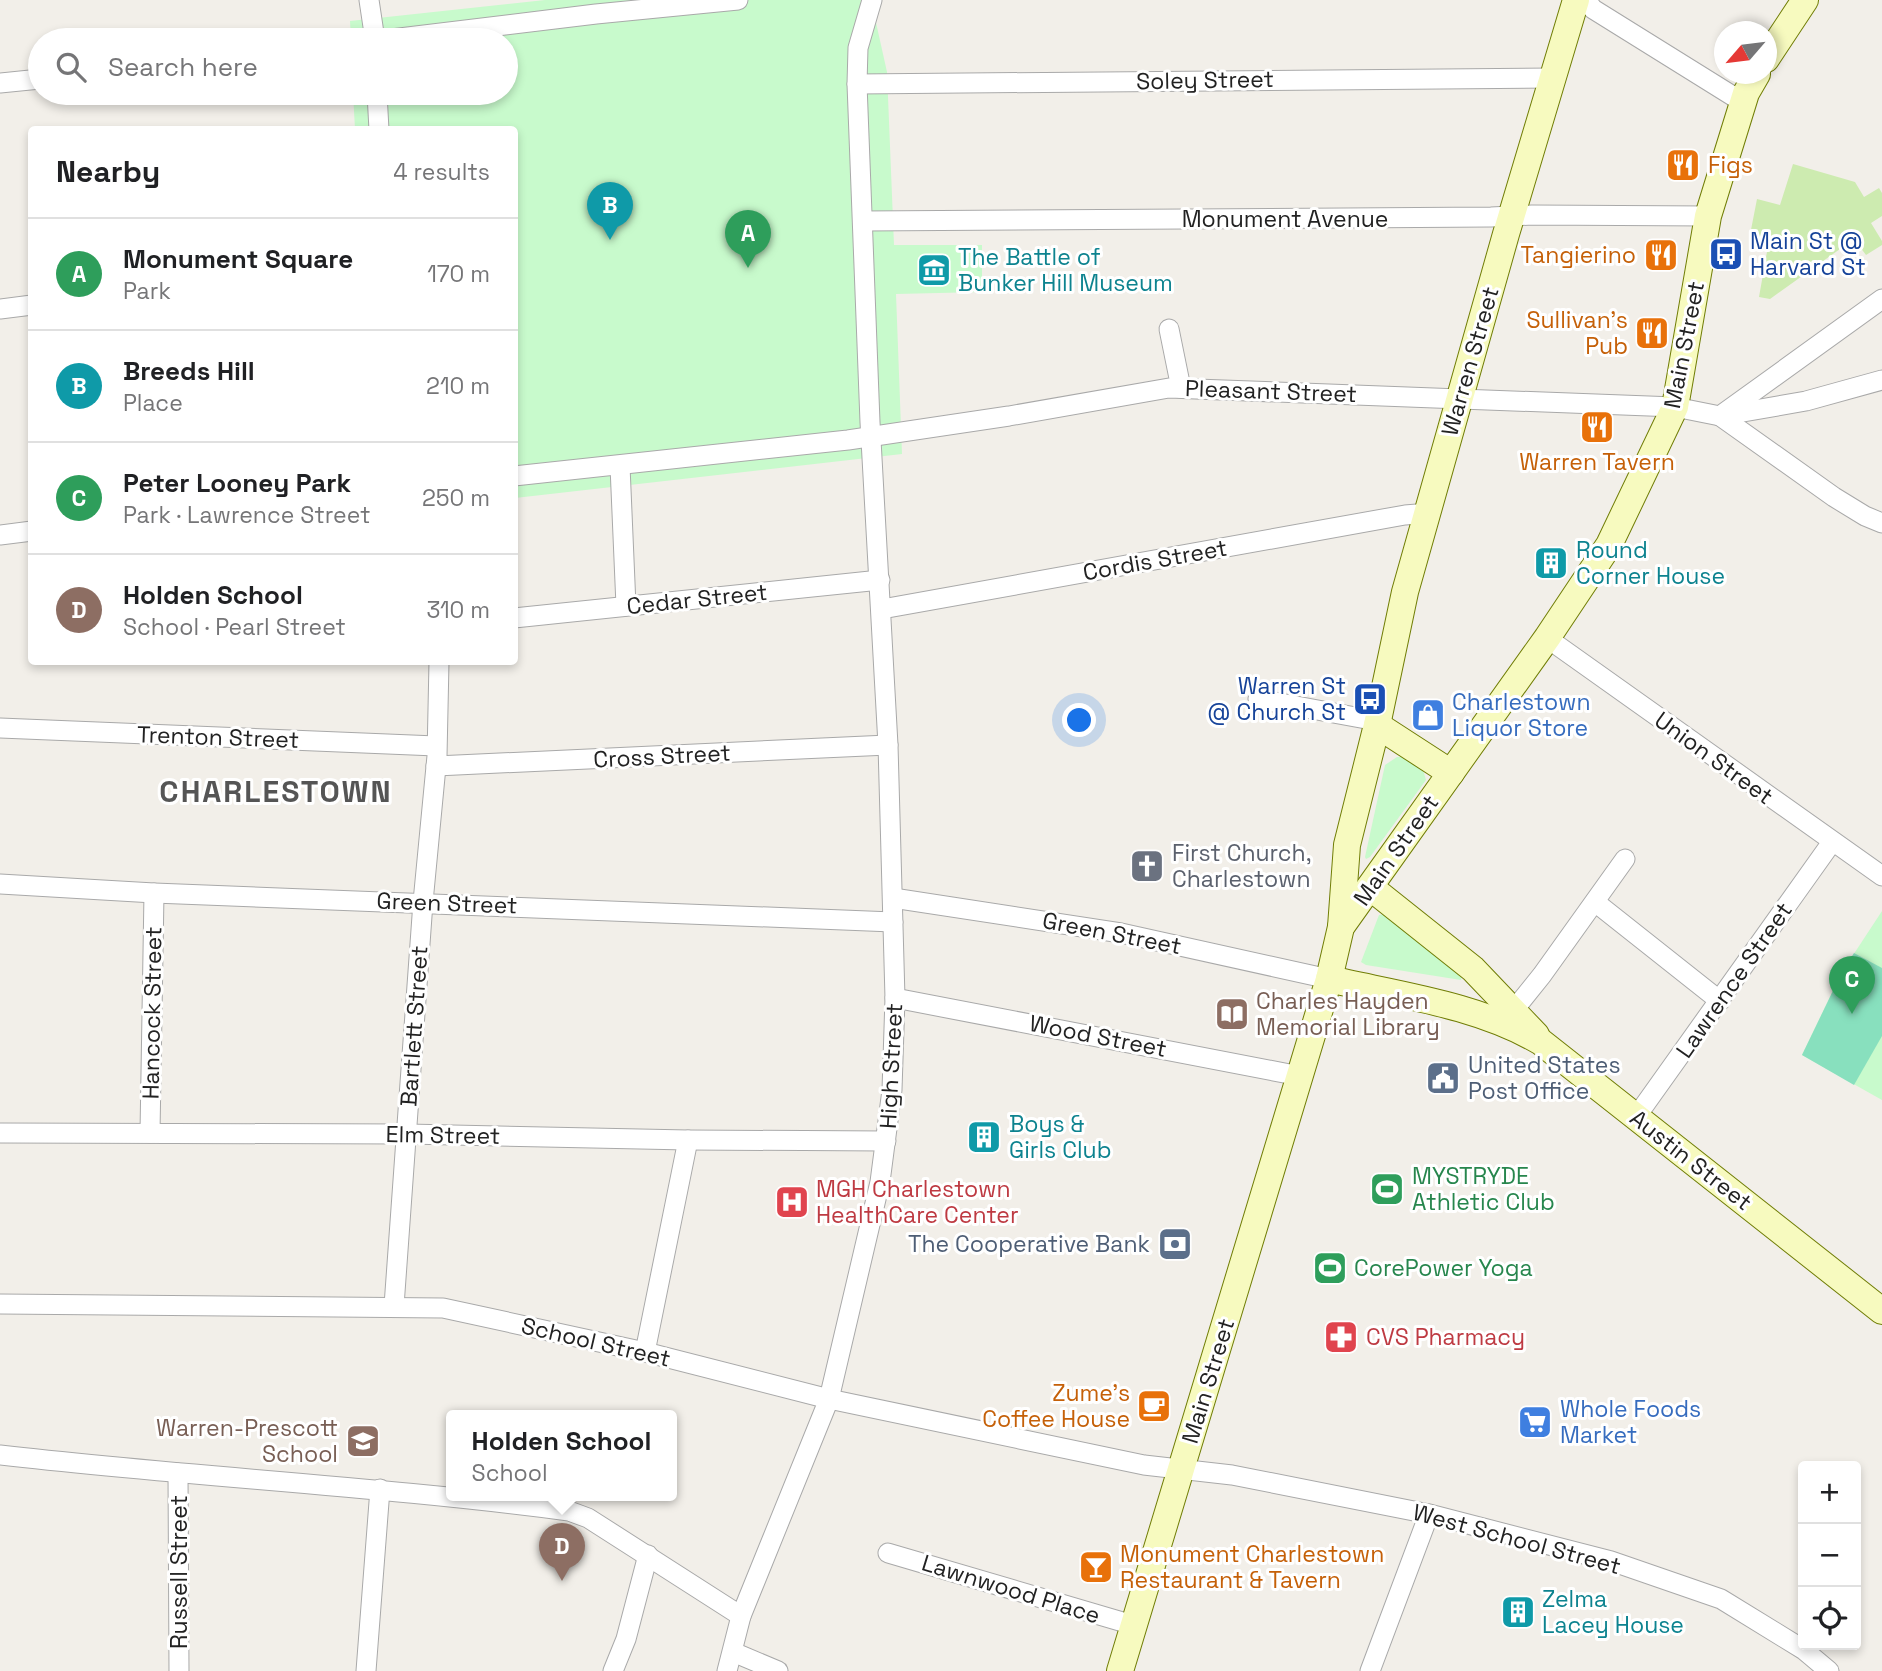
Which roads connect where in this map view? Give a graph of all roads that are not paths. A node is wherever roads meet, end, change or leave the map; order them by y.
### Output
1 (369, 0) edge
2 (738, 0) edge
3 (872, 0) edge
4 (1576, 0) edge
5 (1586, 0) edge
6 (1805, 0) edge
7 (596, 7) edge
8 (373, 28) edge
9 (460, 28) edge
10 (1777, 42) edge
11 (1553, 78) junction
12 (28, 80) edge
13 (0, 83) edge
14 (857, 84) junction
15 (1751, 84) edge
16 (1744, 103) junction
17 (378, 105) edge
18 (379, 126) edge
19 (1511, 216) junction
20 (1708, 216) junction
21 (863, 221) junction
22 (1882, 299) edge
23 (28, 306) edge
24 (0, 309) edge
25 (1169, 329) dead end
26 (1882, 380) edge
27 (1181, 388) junction
28 (1459, 398) junction
29 (1675, 407) junction
30 (1720, 416) junction
31 (872, 436) junction
32 (620, 466) junction
33 (518, 476) edge
34 (1429, 513) junction
35 (1882, 523) edge
36 (28, 532) edge
37 (0, 535) edge
38 (880, 580) junction
39 (626, 606) junction
40 (882, 609) junction
41 (518, 618) edge
42 (1547, 638) junction
43 (439, 665) edge
44 (1258, 698) dead end
45 (1377, 723) junction
46 (0, 728) edge
47 (436, 746) junction
48 (888, 746) junction
49 (436, 766) junction
50 (1451, 773) junction
51 (1832, 842) junction
52 (1625, 859) dead end
53 (1882, 876) edge
54 (0, 884) edge
55 (1370, 887) junction
56 (154, 893) junction
57 (893, 898) junction
58 (423, 902) junction
59 (1595, 902) junction
60 (893, 922) junction
61 (1341, 927) junction
62 (1329, 979) junction
63 (895, 998) junction
64 (1720, 1001) junction
65 (1508, 1017) junction
66 (1300, 1076) junction
67 (1636, 1117) junction
68 (0, 1133) edge
69 (150, 1133) junction
70 (407, 1134) junction
71 (688, 1140) junction
72 (886, 1141) junction
73 (0, 1304) edge
74 (394, 1306) junction
75 (1882, 1311) edge
76 (645, 1352) junction
77 (829, 1399) junction
78 (0, 1455) edge
79 (1182, 1469) junction
80 (178, 1472) junction
81 (380, 1489) junction
82 (446, 1497) edge
83 (483, 1501) edge
84 (1429, 1514) junction
85 (888, 1553) dead end
86 (648, 1555) junction
87 (741, 1616) junction
88 (1133, 1625) junction
89 (730, 1662) edge
90 (179, 1671) edge
91 (366, 1671) edge
92 (612, 1671) edge
93 (778, 1671) edge
94 (1120, 1671) edge
95 (1370, 1671) edge
96 (1829, 1671) edge

1 - 8 street
2 - 7 street
3 - 14 street, High Street
4 - 11 main road, Warren Street
5 - 16 street
6 - 10 main road
7 - 9 street
11 - 14 street, Soley Street
11 - 19 main road, Warren Street
12 - 13 street
14 - 21 street, High Street
15 - 16 main road, Main Street
16 - 20 main road, Main Street
17 - 18 street
19 - 20 street, Monument Avenue
19 - 21 street, Monument Avenue
19 - 28 main road, Warren Street
20 - 29 main road, Main Street
21 - 31 street, High Street
22 - 30 street
23 - 24 street
25 - 27 street
26 - 30 street
27 - 28 street, Pleasant Street
27 - 31 street, Pleasant Street
28 - 29 street, Pleasant Street
28 - 34 main road, Warren Street
29 - 30 street, Pleasant Street
29 - 42 main road, Main Street
30 - 35 street
31 - 32 street, Pleasant Street
31 - 38 street, High Street
32 - 33 street, Pleasant Street
32 - 39 street
34 - 40 street, Cordis Street
34 - 45 main road, Warren Street
36 - 37 street
38 - 39 street, Cedar Street
38 - 40 street, High Street
39 - 41 street, Cedar Street
40 - 48 street, High Street
42 - 50 main road, Main Street
42 - 51 street, Union Street
43 - 47 street, Bartlett Street
44 - 45 street
45 - 50 main road
45 - 61 main road, Warren Street
46 - 47 street, Trenton Street
47 - 49 street, Bartlett Street
48 - 49 street, Cross Street
48 - 57 street, High Street
49 - 58 street, Bartlett Street
50 - 55 main road, Main Street
51 - 53 street, Union Street
51 - 64 street, Lawrence Street
52 - 59 street
54 - 56 street, Green Street
55 - 61 main road, Main Street
55 - 65 main road
56 - 58 street, Green Street
56 - 69 street, Hancock Street
57 - 60 street, High Street
57 - 62 street, Green Street
58 - 60 street, Green Street
58 - 70 street, Bartlett Street
59 - 64 street
59 - 65 street
60 - 63 street, High Street
61 - 62 main road, Main Street
62 - 65 main road, Austin Street
62 - 66 main road, Main Street
63 - 66 street, Wood Street
63 - 72 street, High Street
64 - 67 street, Lawrence Street
65 - 67 main road, Austin Street
66 - 79 main road, Main Street
67 - 75 main road, Austin Street
68 - 69 street, Elm Street
69 - 70 street, Elm Street
70 - 71 street, Elm Street
70 - 74 street, Bartlett Street
71 - 72 street, Elm Street
71 - 76 street
72 - 77 street, High Street
73 - 74 street, School Street
74 - 76 street, School Street
76 - 77 street, School Street
77 - 79 street, School Street
77 - 87 street, High Street
78 - 80 street
79 - 84 street, West School Street
79 - 88 main road, Main Street
80 - 81 street
80 - 90 street, Russell Street
81 - 82 street
81 - 91 street
83 - 86 street
84 - 95 street
84 - 96 street, West School Street
85 - 88 street, Lawnwood Place
86 - 87 street
86 - 92 street
87 - 89 street, High Street
88 - 94 main road, Main Street
89 - 93 street

